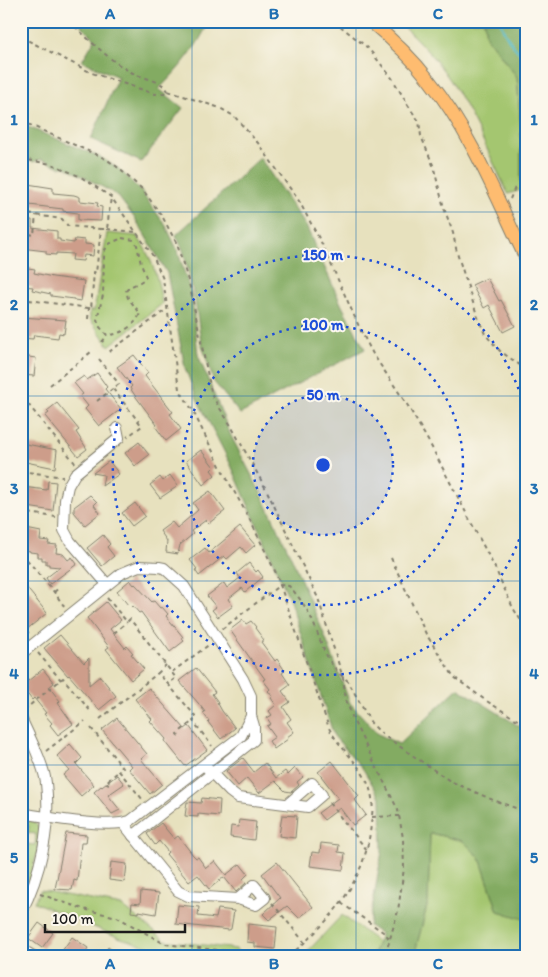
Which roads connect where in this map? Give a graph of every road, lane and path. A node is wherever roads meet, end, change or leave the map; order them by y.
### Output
1 (69, 21) edge
2 (334, 21) edge
3 (370, 21) edge
4 (21, 38) edge
5 (168, 90) junction
6 (21, 121) edge
7 (21, 159) edge
8 (111, 197) junction
9 (21, 213) edge
10 (36, 215) junction
11 (102, 229) junction
12 (107, 229) junction
13 (136, 232) junction
14 (29, 234) dead end
15 (527, 261) edge
16 (21, 299) edge
17 (89, 308) junction
18 (168, 308) junction
19 (88, 319) dead end
20 (107, 335) junction
21 (102, 342) dead end
22 (91, 352) dead end
23 (109, 352) dead end
24 (99, 359) dead end
25 (527, 370) edge
26 (50, 386) dead end
27 (113, 389) junction
28 (97, 401) dead end
29 (28, 404) dead end
30 (117, 428) dead end
31 (123, 441) dead end
32 (80, 470) junction
33 (21, 471) edge
34 (72, 478) junction
35 (21, 512) edge
36 (64, 518) junction
37 (21, 555) edge
38 (391, 558) dead end
39 (280, 585) junction
40 (60, 587) dead end
41 (104, 587) junction
42 (54, 592) junction
43 (63, 614) dead end
44 (127, 622) junction
45 (21, 624) edge
46 (527, 630) edge
47 (114, 632) dead end
48 (216, 636) junction
49 (33, 642) junction
50 (21, 654) edge
51 (166, 665) junction
52 (172, 672) junction
53 (158, 673) junction
54 (343, 678) junction
55 (61, 680) junction
56 (168, 684) junction
57 (21, 712) edge
58 (92, 713) dead end
59 (251, 716) junction
60 (21, 718) edge
61 (100, 719) dead end
62 (85, 721) dead end
63 (192, 721) junction
64 (527, 726) edge
65 (91, 728) dead end
66 (179, 736) dead end
67 (218, 754) junction
68 (37, 757) junction
69 (204, 765) junction
70 (119, 771) junction
71 (212, 773) junction
72 (109, 785) dead end
73 (322, 795) junction
74 (289, 803) junction
75 (149, 808) junction
76 (527, 812) edge
77 (21, 813) edge
78 (400, 816) junction
79 (47, 817) junction
80 (372, 818) junction
81 (123, 824) junction
82 (133, 836) junction
83 (368, 851) junction
84 (32, 892) junction
85 (265, 898) junction
86 (238, 899) junction
87 (342, 903) junction
88 (21, 913) edge
89 (390, 939) junction
90 (304, 943) junction
91 (21, 949) edge
92 (33, 956) edge
93 (235, 956) edge
94 (289, 956) edge
95 (385, 956) edge

1 - 5 path
2 - 25 path
3 - 15 main road
4 - 5 path
5 - 46 path
6 - 54 path
7 - 8 path
8 - 12 path
8 - 13 path
9 - 10 path
10 - 11 path
10 - 14 path
11 - 12 path
11 - 17 path
12 - 13 path
13 - 18 path
16 - 17 path
17 - 19 path
18 - 23 path
18 - 39 path
20 - 20 path
20 - 21 path
22 - 26 path
24 - 27 path
27 - 28 path
27 - 31 path
29 - 32 path
30 - 32 street
32 - 34 street
33 - 34 path
34 - 36 street
35 - 36 path
36 - 41 street
37 - 42 path
38 - 64 path
39 - 48 path
39 - 54 path
39 - 80 path
40 - 42 path
41 - 44 path
41 - 48 street
41 - 49 street
42 - 43 path
44 - 47 path
44 - 51 path
45 - 49 path
48 - 52 path
48 - 59 street
49 - 50 street
49 - 55 path
51 - 52 path
51 - 53 path
52 - 56 path
53 - 56 path
53 - 61 path
54 - 76 path
54 - 78 path
55 - 57 path
55 - 58 path
56 - 63 path
59 - 67 street
59 - 71 street
60 - 68 street
62 - 68 path
63 - 66 path
63 - 67 path
65 - 70 path
67 - 69 street
68 - 79 street
69 - 71 street
69 - 75 street
70 - 72 path
70 - 75 path
71 - 74 street
71 - 82 street
73 - 74 street
73 - 74 street
73 - 83 path
75 - 81 street
77 - 79 street
78 - 80 path
78 - 89 path
79 - 81 street
79 - 84 street
80 - 83 path
81 - 82 street
82 - 86 street
83 - 87 path
84 - 88 street
84 - 93 path
85 - 86 street
85 - 86 street
85 - 90 path
87 - 89 path
87 - 90 path
89 - 95 path
90 - 94 path
91 - 92 street

